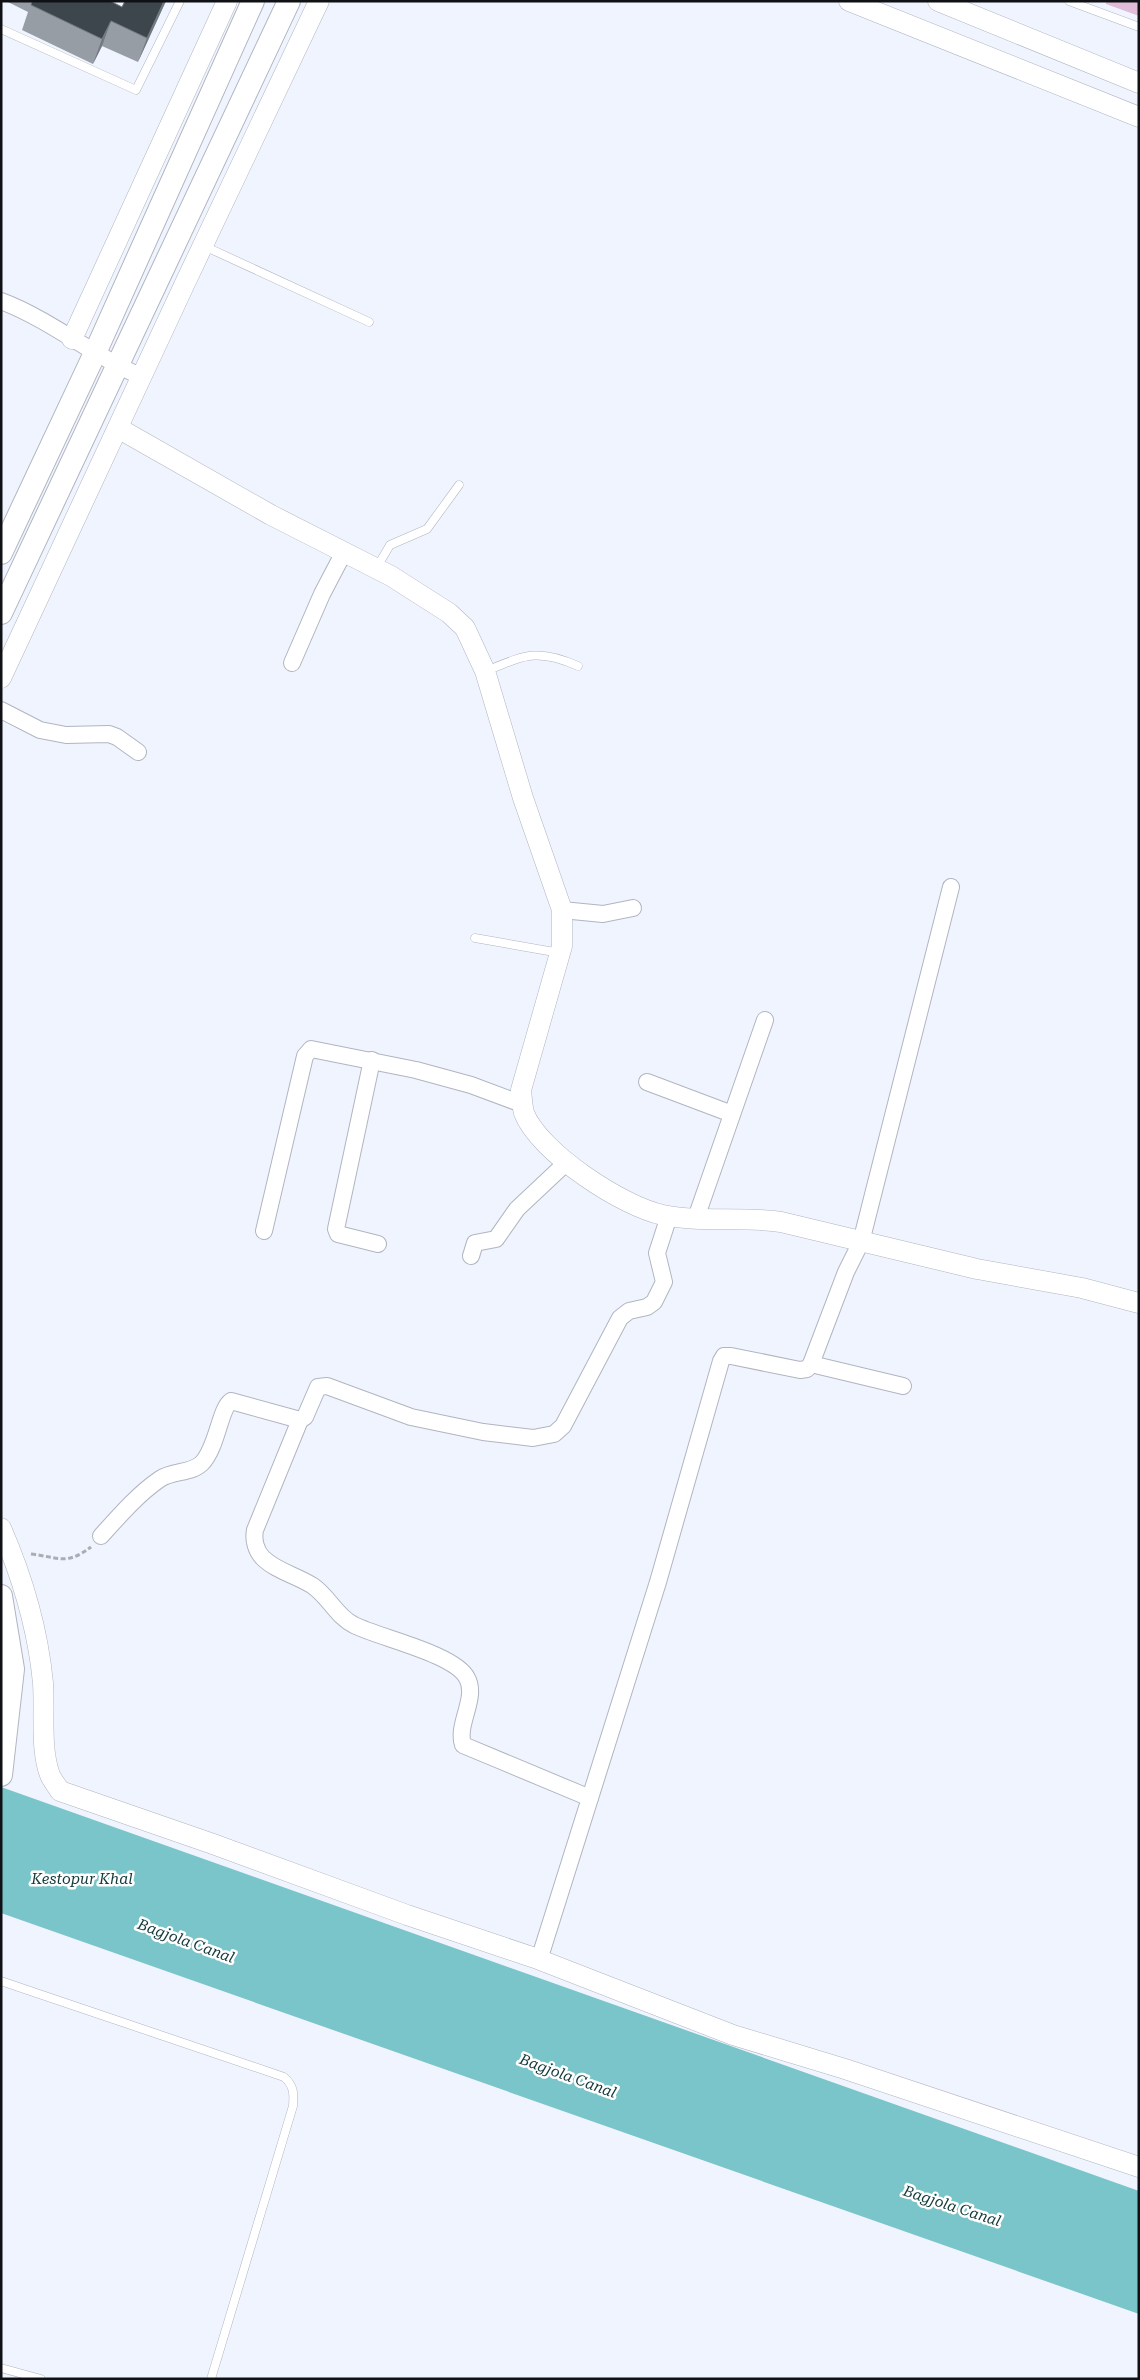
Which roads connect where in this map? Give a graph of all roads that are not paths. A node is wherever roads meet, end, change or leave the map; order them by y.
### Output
1 (180, 1) edge
2 (227, 1) edge
3 (253, 1) edge
4 (289, 1) edge
5 (319, 1) edge
6 (848, 1) edge
7 (938, 1) edge
8 (1069, 1) edge
9 (1139, 27) edge
10 (1, 29) edge
11 (1024, 36) junction
12 (1014, 67) junction
13 (1139, 84) edge
14 (1139, 117) edge
15 (202, 245) junction
16 (1, 301) edge
17 (369, 322) dead end
18 (72, 339) junction
19 (95, 353) junction
20 (118, 366) junction
21 (142, 377) junction
22 (118, 428) junction
23 (459, 485) dead end
24 (344, 552) junction
25 (1, 554) edge
26 (376, 568) junction
27 (1, 614) edge
28 (292, 663) dead end
29 (578, 666) dead end
30 (485, 672) junction
31 (1, 678) edge
32 (1, 710) edge
33 (138, 752) dead end
34 (951, 887) dead end
35 (632, 908) dead end
36 (562, 910) junction
37 (475, 938) dead end
38 (560, 953) junction
39 (765, 1020) dead end
40 (372, 1060) junction
41 (647, 1082) dead end
42 (522, 1104) junction
43 (732, 1114) junction
44 (567, 1162) junction
45 (668, 1216) junction
46 (696, 1218) junction
47 (264, 1231) dead end
48 (861, 1242) junction
49 (378, 1244) dead end
50 (471, 1256) dead end
51 (1139, 1303) edge
52 (812, 1364) junction
53 (903, 1386) dead end
54 (300, 1420) junction
55 (1, 1528) edge
56 (101, 1536) road end
57 (1, 1596) edge
58 (1, 1774) edge
59 (590, 1798) junction
60 (539, 1960) junction
61 (1, 1981) edge
62 (1139, 2167) edge
63 (1, 2368) edge
64 (41, 2379) edge
65 (211, 2379) edge

1 - 10 lane
2 - 18 street
3 - 19 main road
4 - 20 main road
5 - 15 street
6 - 12 street
7 - 11 street
8 - 9 lane
11 - 12 street
11 - 13 street
12 - 14 street
15 - 17 lane
15 - 21 street
16 - 18 street
18 - 19 street
19 - 20 street
19 - 25 main road
20 - 21 street
20 - 27 main road
21 - 22 street
22 - 24 street
22 - 31 street
23 - 26 lane
24 - 26 street
24 - 28 street
26 - 30 street
29 - 30 lane
30 - 36 street
32 - 33 street
34 - 48 street
35 - 36 street
36 - 38 street
37 - 38 lane
38 - 42 street
39 - 43 street
40 - 42 street
40 - 47 street
40 - 49 street
41 - 43 street
42 - 44 street
43 - 46 street
44 - 45 street
44 - 50 street
45 - 46 street
45 - 54 street
46 - 48 street
48 - 51 street
48 - 52 street
52 - 53 street
52 - 59 street
54 - 56 street
54 - 59 street
55 - 60 street
57 - 58 main road
59 - 60 street
60 - 62 street
61 - 65 lane
63 - 64 lane

